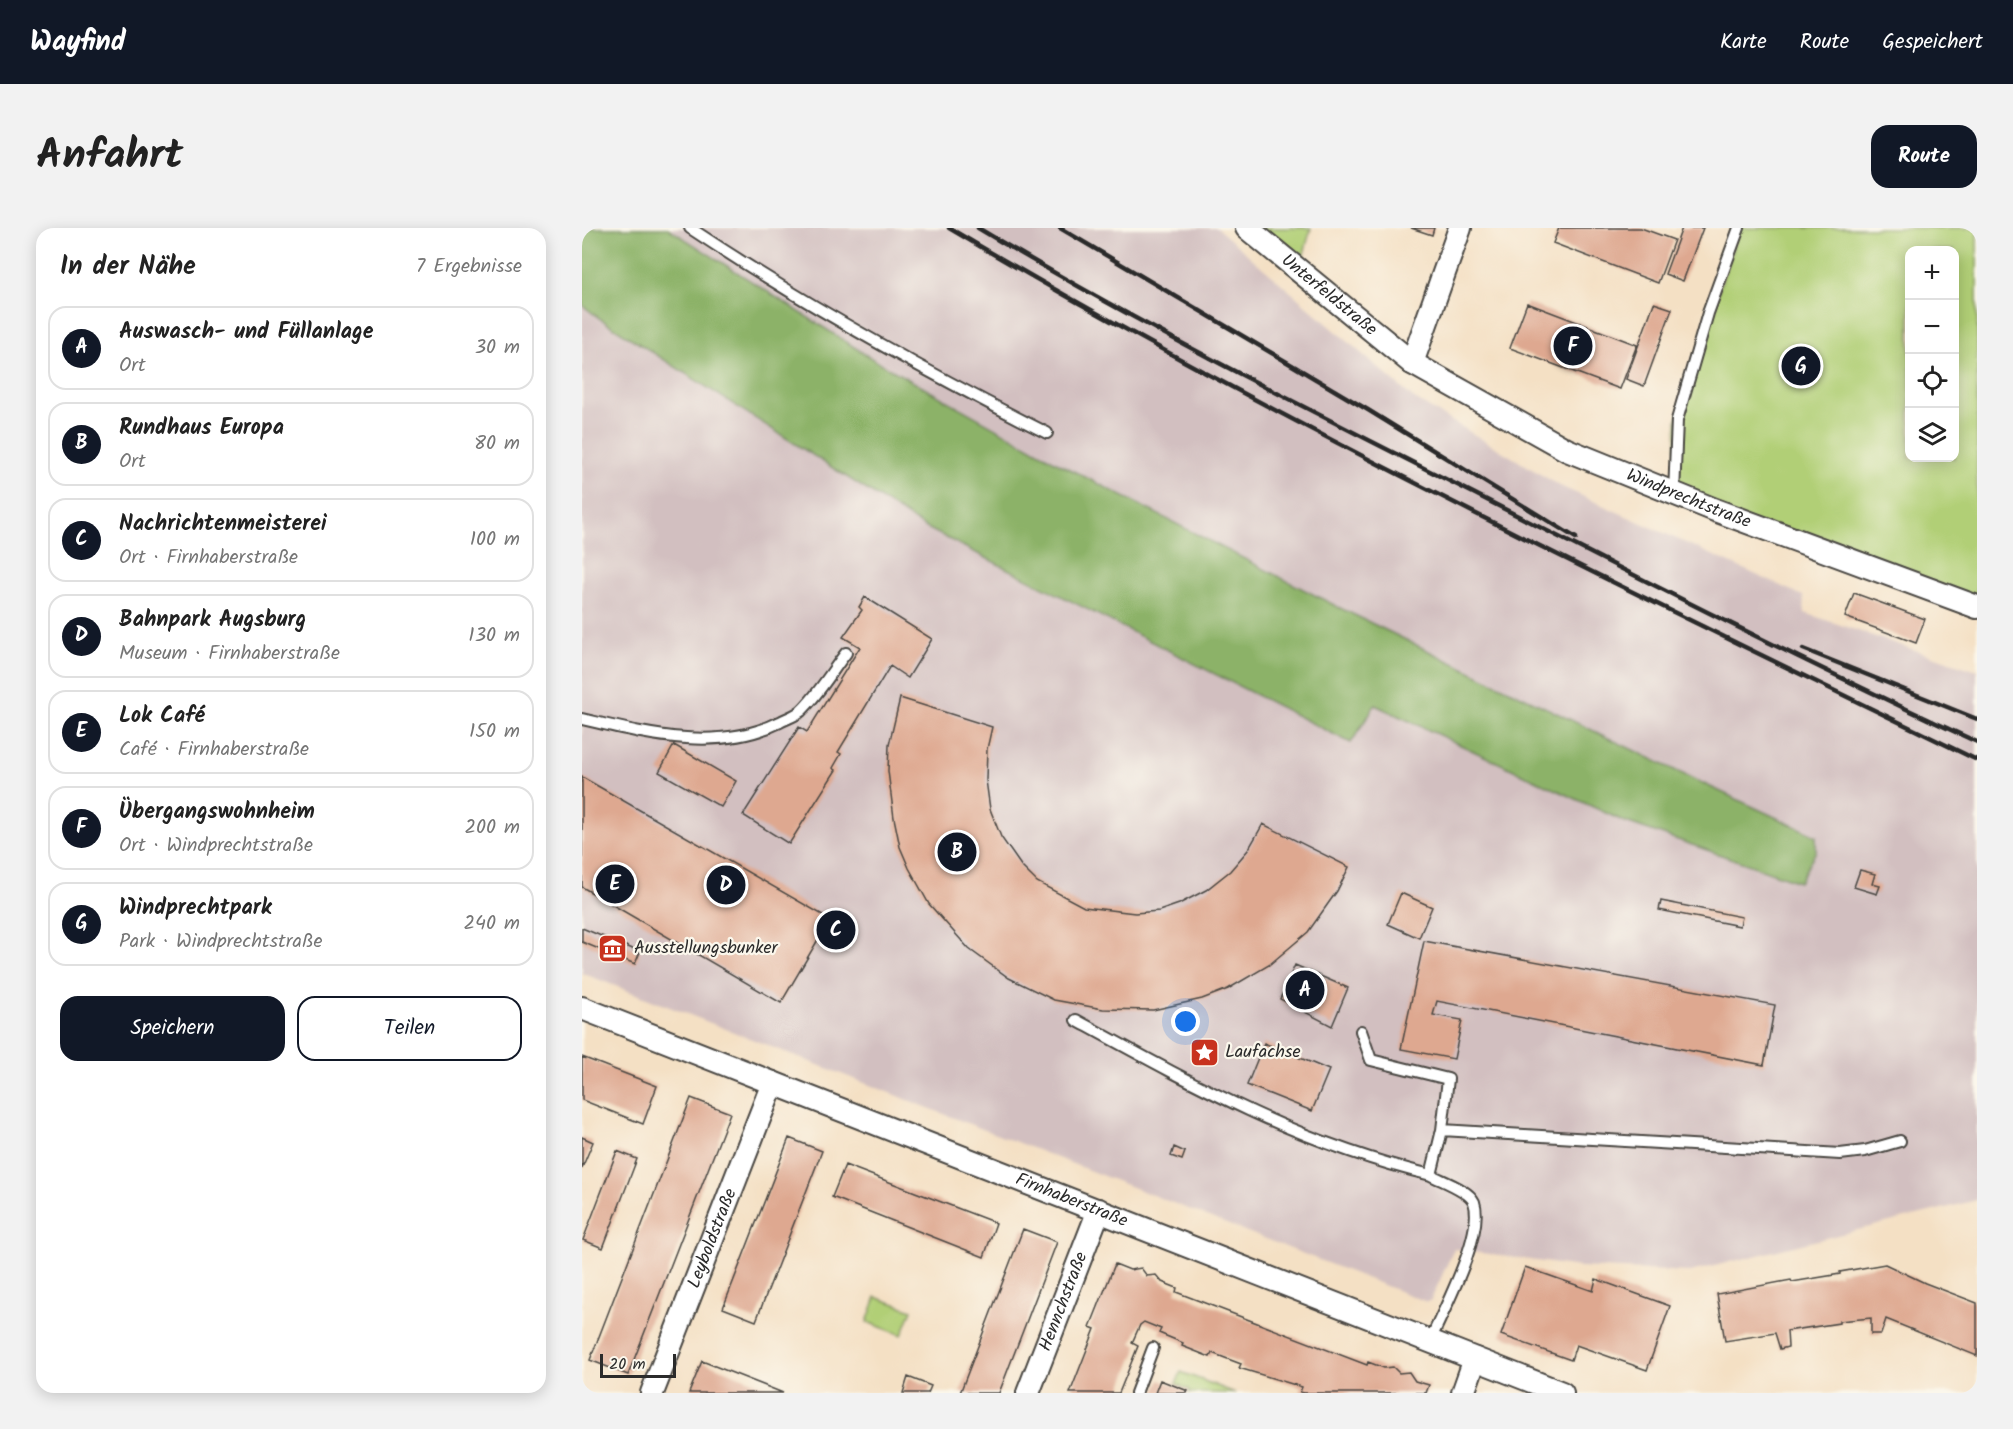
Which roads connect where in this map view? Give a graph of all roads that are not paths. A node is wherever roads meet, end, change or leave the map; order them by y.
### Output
1 (690, 228) edge
2 (1247, 228) edge
3 (1460, 228) edge
4 (1739, 228) edge
5 (1412, 363) junction
6 (1047, 432) dead end
7 (1674, 494) junction
8 (1977, 608) edge
9 (846, 653) dead end
10 (582, 719) edge
11 (582, 1008) edge
12 (1076, 1020) dead end
13 (1361, 1031) dead end
14 (773, 1083) junction
15 (1442, 1130) junction
16 (1900, 1141) dead end
17 (1431, 1175) junction
18 (1099, 1210) junction
19 (1430, 1341) junction
20 (1153, 1347) dead end
21 (1475, 1359) junction
22 (652, 1393) edge
23 (1028, 1393) edge
24 (1136, 1393) edge
25 (1463, 1393) edge
26 (1562, 1393) edge

1 - 6 lane
2 - 5 street, Unterfeldstraße
3 - 5 street
4 - 7 lane
5 - 7 street, Windprechtstraße
7 - 8 street, Windprechtstraße
9 - 10 lane
11 - 14 street, Firnhaberstraße
12 - 17 lane
13 - 15 lane
14 - 18 street, Firnhaberstraße
14 - 22 street, Leyboldstraße
15 - 16 lane
15 - 17 lane
17 - 19 lane
18 - 19 street, Firnhaberstraße
18 - 23 street, Hennchstraße
19 - 21 street, Firnhaberstraße
20 - 24 lane
21 - 25 street
21 - 26 street, Firnhaberstraße

